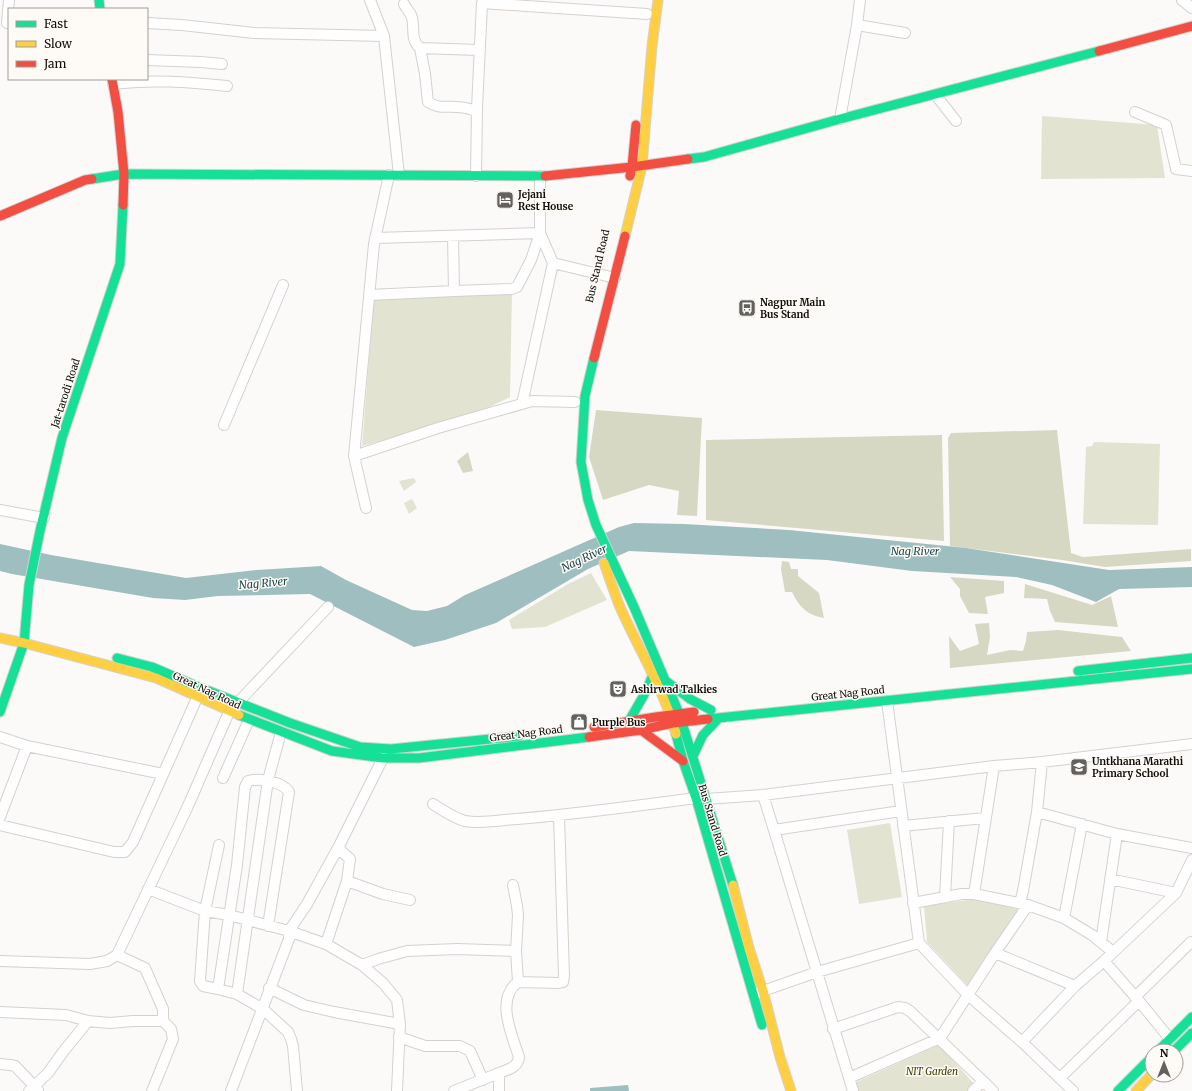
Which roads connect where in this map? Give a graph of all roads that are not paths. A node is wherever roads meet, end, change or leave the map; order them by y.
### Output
1 (370, 0) edge
2 (658, 0) edge
3 (860, 0) edge
4 (1182, 0) edge
5 (404, 4) dead end
6 (1192, 8) edge
7 (8, 12) edge
8 (646, 18) joint
9 (7, 23) dead end
10 (148, 23) edge
11 (857, 25) junction
12 (1192, 26) edge
13 (905, 33) dead end
14 (384, 36) junction
15 (420, 48) junction
16 (479, 50) junction
17 (148, 60) edge
18 (222, 64) dead end
19 (113, 82) edge
20 (640, 83) dead end
21 (227, 86) dead end
22 (938, 98) dead end
23 (477, 111) junction
24 (1135, 112) dead end
25 (637, 114) dead end
26 (840, 119) junction
27 (956, 121) dead end
28 (642, 166) junction
29 (632, 167) junction
30 (1192, 171) edge
31 (124, 174) junction
32 (389, 175) junction
33 (399, 175) junction
34 (476, 176) junction
35 (540, 176) junction
36 (628, 182) dead end
37 (0, 216) edge
38 (540, 233) junction
39 (453, 236) junction
40 (376, 238) junction
41 (612, 248) dead end
42 (553, 263) junction
43 (610, 276) junction
44 (283, 285) dead end
45 (454, 291) junction
46 (369, 295) junction
47 (575, 402) junction
48 (522, 404) junction
49 (224, 425) dead end
50 (354, 456) junction
51 (366, 508) dead end
52 (0, 510) edge
53 (44, 518) junction
54 (596, 533) junction
55 (607, 561) junction
56 (328, 607) dead end
57 (0, 630) edge
58 (27, 637) junction
59 (0, 638) edge
60 (65, 645) dead end
61 (79, 648) dead end
62 (109, 656) dead end
63 (1192, 658) edge
64 (1192, 668) edge
65 (1066, 672) dead end
66 (653, 675) junction
67 (666, 681) junction
68 (869, 693) dead end
69 (197, 698) junction
70 (887, 700) junction
71 (238, 702) junction
72 (711, 710) junction
73 (0, 712) edge
74 (229, 712) junction
75 (679, 713) junction
76 (669, 714) junction
77 (719, 718) junction
78 (249, 720) junction
79 (629, 721) junction
80 (678, 723) junction
81 (585, 728) dead end
82 (641, 730) junction
83 (281, 732) junction
84 (526, 736) dead end
85 (0, 737) edge
86 (1192, 744) edge
87 (27, 746) junction
88 (693, 756) junction
89 (383, 758) junction
90 (683, 761) junction
91 (1042, 762) junction
92 (994, 766) junction
93 (163, 774) junction
94 (223, 778) dead end
95 (897, 779) junction
96 (268, 780) junction
97 (763, 794) junction
98 (701, 799) junction
99 (433, 804) dead end
100 (901, 811) junction
101 (1037, 812) junction
102 (559, 815) junction
103 (0, 817) edge
104 (985, 818) junction
105 (949, 821) junction
106 (1082, 824) junction
107 (0, 825) edge
108 (903, 826) junction
109 (774, 830) junction
110 (1117, 834) junction
111 (219, 845) dead end
112 (338, 848) junction
113 (1192, 848) edge
114 (1192, 860) edge
115 (1110, 880) junction
116 (347, 881) junction
117 (513, 886) dead end
118 (148, 889) junction
119 (1176, 893) junction
120 (974, 894) junction
121 (945, 896) junction
122 (410, 900) dead end
123 (913, 903) junction
124 (1024, 904) junction
125 (205, 911) junction
126 (229, 915) junction
127 (1064, 918) junction
128 (248, 921) junction
129 (268, 926) junction
130 (289, 931) junction
131 (1101, 942) junction
132 (1191, 942) edge
133 (919, 943) junction
134 (326, 944) junction
135 (516, 951) junction
136 (1113, 952) junction
137 (995, 953) junction
138 (117, 955) junction
139 (0, 960) edge
140 (1104, 962) junction
141 (362, 965) junction
142 (818, 972) junction
143 (518, 982) junction
144 (1076, 986) junction
145 (269, 988) junction
146 (218, 989) junction
147 (758, 993) junction
148 (237, 994) junction
149 (968, 995) junction
150 (1137, 999) junction
151 (263, 1008) junction
152 (0, 1012) edge
153 (1192, 1017) edge
154 (88, 1021) junction
155 (163, 1021) junction
156 (400, 1024) junction
157 (834, 1029) junction
158 (764, 1032) dead end
159 (1192, 1033) edge
160 (399, 1037) junction
161 (940, 1038) junction
162 (1170, 1039) junction
163 (1022, 1042) junction
164 (1166, 1043) edge
165 (1182, 1043) edge
166 (768, 1046) dead end
167 (0, 1064) edge
168 (1144, 1065) edge
169 (774, 1069) dead end
170 (499, 1073) junction
171 (849, 1078) junction
172 (1060, 1078) junction
173 (483, 1080) junction
174 (983, 1081) junction
175 (1144, 1082) edge
176 (34, 1089) edge
177 (152, 1091) edge
178 (231, 1091) edge
179 (297, 1091) edge
180 (397, 1091) edge
181 (454, 1091) edge
182 (500, 1091) edge
183 (791, 1091) edge
184 (853, 1091) edge
185 (973, 1091) edge
186 (993, 1091) edge
187 (1073, 1091) edge
188 (1118, 1091) edge
189 (1136, 1091) edge

1 - 14 street
2 - 28 main road
3 - 11 street
4 - 6 street
5 - 15 street
7 - 9 street
8 - 16 street
8 - 20 main road
10 - 14 street
11 - 13 street
11 - 26 street
12 - 26 main road
14 - 33 street
15 - 16 street
15 - 23 street
16 - 23 street
17 - 18 street
19 - 21 street
19 - 31 main road, Jat-tarodi Road
22 - 27 street
23 - 34 street
24 - 30 street
25 - 29 main road
26 - 28 main road
28 - 29 main road
28 - 43 main road
29 - 35 main road
29 - 36 main road
31 - 32 main road
31 - 37 main road
31 - 53 main road, Jat-tarodi Road
32 - 33 main road
32 - 40 street
33 - 34 main road
34 - 35 main road
35 - 38 street
38 - 39 street
38 - 42 street
38 - 45 street
39 - 40 street
39 - 45 street
40 - 46 street
41 - 43 main road, Bus Stand Road
42 - 43 street
42 - 48 street
43 - 47 main road, Bus Stand Road
43 - 54 main road
44 - 49 street
45 - 46 street
46 - 50 street
47 - 48 street
47 - 54 main road, Bus Stand Road
48 - 50 street
50 - 51 street
52 - 53 street
53 - 58 main road, Jat-tarodi Road
54 - 55 main road
55 - 66 main road, Bus Stand Road
55 - 67 main road
56 - 71 street
57 - 58 main road, Great Nag Road
58 - 59 main road, Great Nag Road
58 - 69 main road, Great Nag Road
58 - 73 main road, Jat-tarodi Road
60 - 61 main road
62 - 71 main road, Great Nag Road
63 - 65 main road
64 - 70 main road, Great Nag Road
66 - 76 main road, Bus Stand Road
66 - 79 main road
67 - 72 main road
67 - 75 main road
68 - 72 main road, Great Nag Road
69 - 74 main road, Great Nag Road
69 - 93 street
70 - 77 main road, Great Nag Road
70 - 95 street
71 - 74 street
71 - 84 main road, Great Nag Road
72 - 75 main road, Great Nag Road
74 - 78 main road, Great Nag Road
74 - 118 street
75 - 76 main road, Great Nag Road
75 - 80 main road
76 - 79 main road, Great Nag Road
76 - 80 main road, Bus Stand Road
77 - 80 main road, Great Nag Road
77 - 88 main road
78 - 83 main road, Great Nag Road
78 - 94 street
79 - 81 main road, Great Nag Road
80 - 82 main road, Great Nag Road
80 - 88 main road
80 - 90 main road, Bus Stand Road
82 - 89 main road, Great Nag Road
82 - 90 main road
83 - 89 main road, Great Nag Road
83 - 96 street
85 - 87 street
86 - 91 street
87 - 93 street
87 - 103 street
88 - 98 main road
89 - 112 street
90 - 98 main road, Bus Stand Road
91 - 92 street
91 - 101 street
92 - 95 street
92 - 104 street
93 - 107 street
95 - 97 street
95 - 100 street
96 - 126 street
96 - 128 street
96 - 129 street
97 - 98 street
97 - 109 street
98 - 102 street
98 - 147 main road, Bus Stand Road
99 - 102 street
100 - 108 street
100 - 109 street
101 - 106 street
101 - 124 street
102 - 143 street
104 - 105 street
104 - 120 street
105 - 108 street
105 - 121 street
106 - 110 street
106 - 127 street
108 - 123 street
109 - 142 street
110 - 113 street
110 - 115 street
111 - 125 street
112 - 116 street
112 - 130 street
114 - 119 street
115 - 119 street
115 - 131 street
116 - 122 street
116 - 134 street
117 - 135 street
118 - 125 street
118 - 138 street
119 - 136 street
120 - 121 street
120 - 124 street
121 - 123 street
123 - 133 street
124 - 127 street
124 - 137 street
125 - 126 street
125 - 146 street
126 - 128 street
126 - 146 street
127 - 131 street
128 - 129 street
128 - 148 street
129 - 130 street
130 - 134 street
130 - 145 street
131 - 136 street
132 - 150 street
133 - 142 street
133 - 149 street
134 - 141 street
135 - 141 street
135 - 143 street
136 - 140 street
137 - 144 street
137 - 149 street
138 - 139 street
138 - 155 street
140 - 144 street
140 - 150 street
141 - 156 street
142 - 147 street
142 - 157 street
143 - 170 street
144 - 163 street
145 - 151 street
145 - 156 street
146 - 148 street
147 - 158 main road, Bus Stand Road
147 - 183 main road
148 - 151 street
149 - 161 street
149 - 163 street
150 - 162 street
150 - 172 street
151 - 178 street
151 - 179 street
152 - 154 street
153 - 162 main road
154 - 155 street
154 - 176 street
155 - 177 street
156 - 160 street
157 - 161 street
157 - 171 street
159 - 165 main road
160 - 173 street
160 - 180 street
161 - 171 street
161 - 174 street
162 - 164 main road
163 - 172 street
166 - 169 main road
167 - 176 street
168 - 188 main road
170 - 173 street
170 - 182 street
171 - 184 street
172 - 187 street
173 - 181 street
174 - 185 street
174 - 186 street
175 - 189 main road

